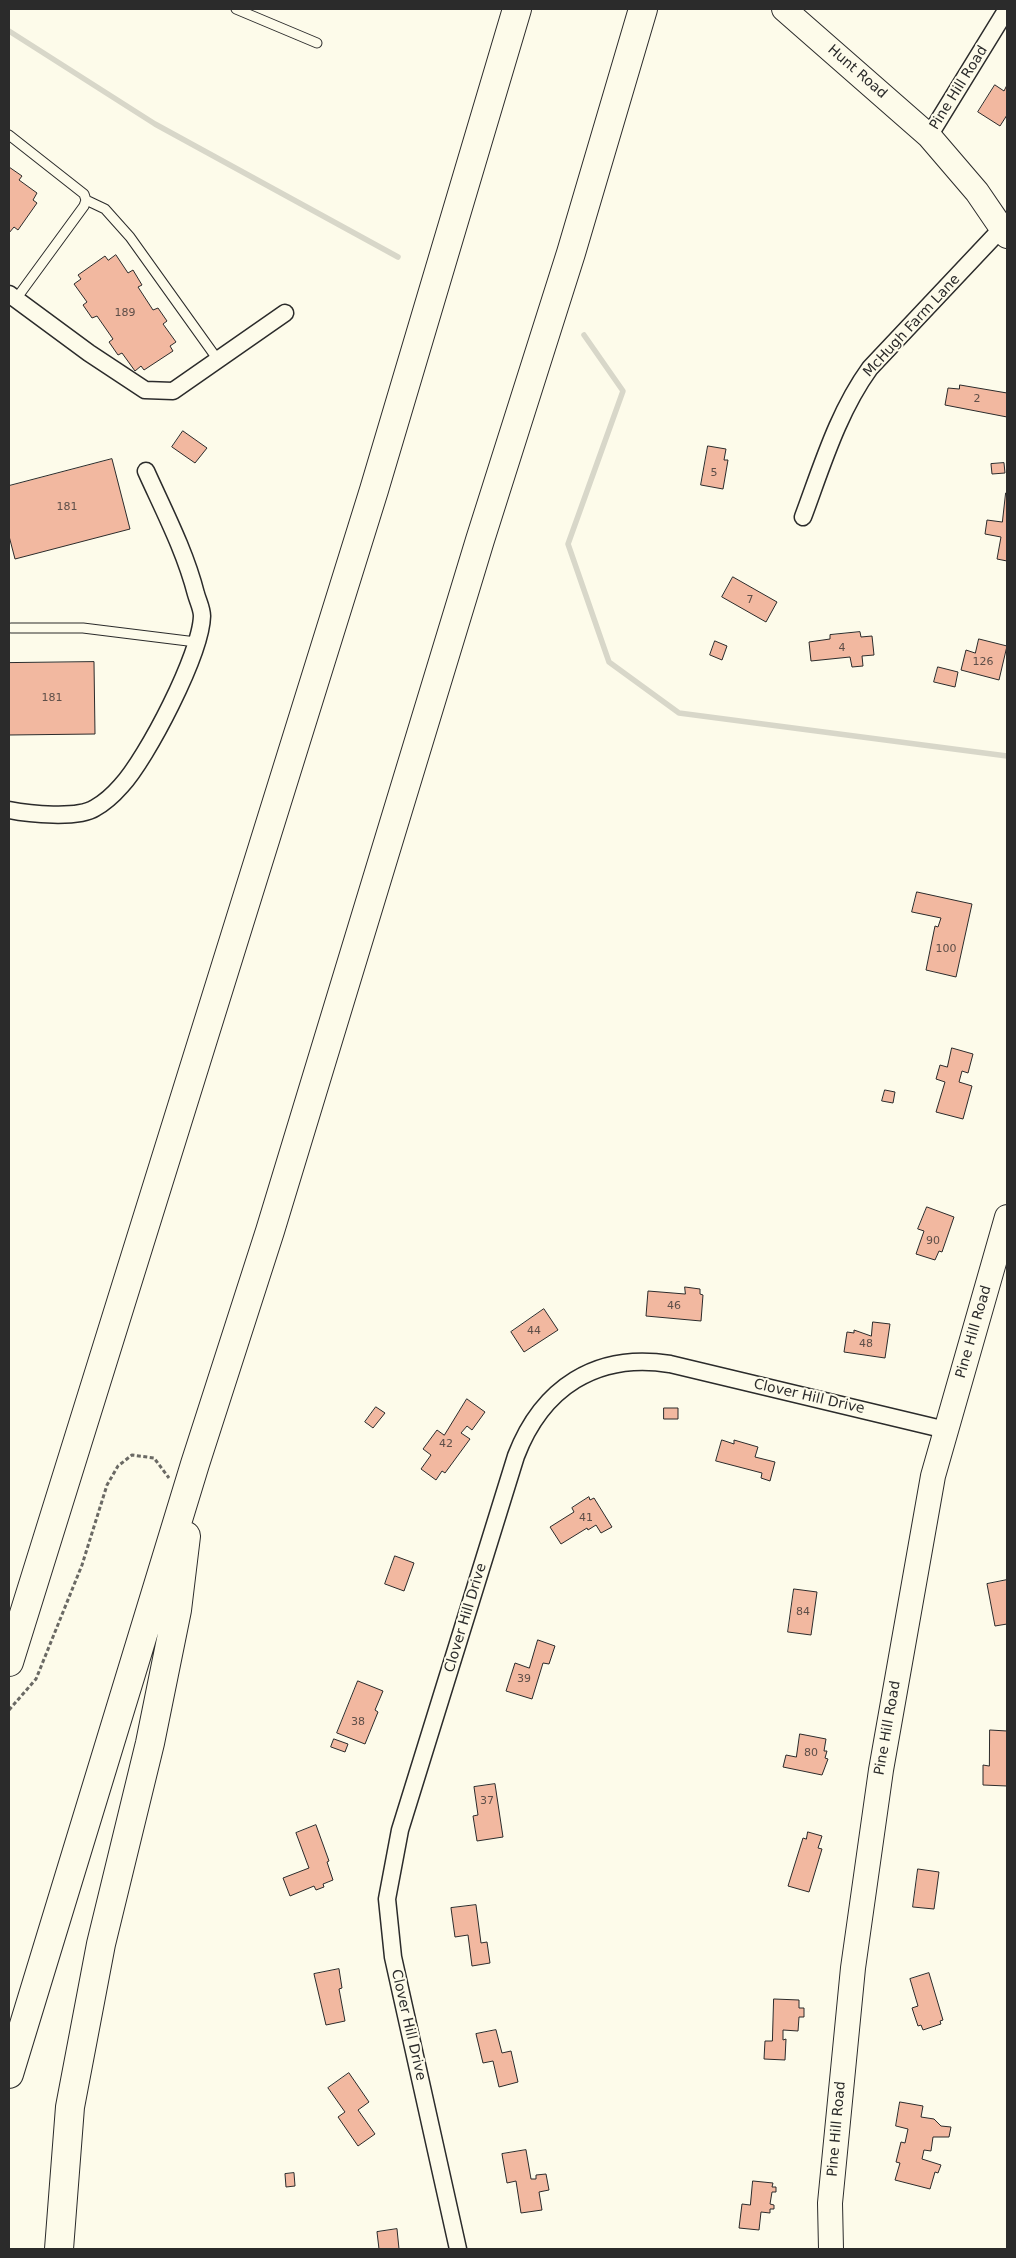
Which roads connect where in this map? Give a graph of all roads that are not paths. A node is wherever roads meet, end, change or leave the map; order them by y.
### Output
1 (236, 9) edge
2 (517, 9) edge
3 (643, 9) edge
4 (784, 9) edge
5 (1007, 9) edge
6 (317, 43) dead end
7 (9, 135) edge
8 (930, 136) junction
9 (86, 200) junction
10 (1005, 232) edge
11 (12, 296) edge
12 (285, 313) dead end
13 (218, 360) junction
14 (146, 471) dead end
15 (802, 516) dead end
16 (11, 628) dead end
17 (196, 642) junction
18 (9, 810) edge
19 (1007, 1216) edge
20 (946, 1430) junction
21 (194, 1464) junction
22 (48, 1536) junction
23 (9, 1634) edge
24 (9, 1662) edge
25 (9, 2074) edge
26 (59, 2249) edge
27 (458, 2249) edge
28 (832, 2249) edge

1 - 6 lane
2 - 22 highway
3 - 21 highway
4 - 8 street, Hunt Road
5 - 8 street, Pine Hill Road
7 - 9 lane
8 - 10 street, Pine Hill Road
9 - 11 lane
9 - 13 lane
10 - 15 street, McHugh Farm Lane
11 - 13 street
12 - 13 street
14 - 17 street
16 - 17 lane
17 - 18 street
19 - 20 street, Pine Hill Road
20 - 27 street, Clover Hill Drive
20 - 28 street, Pine Hill Road
21 - 25 highway
21 - 26 highway
22 - 23 highway
22 - 24 highway

